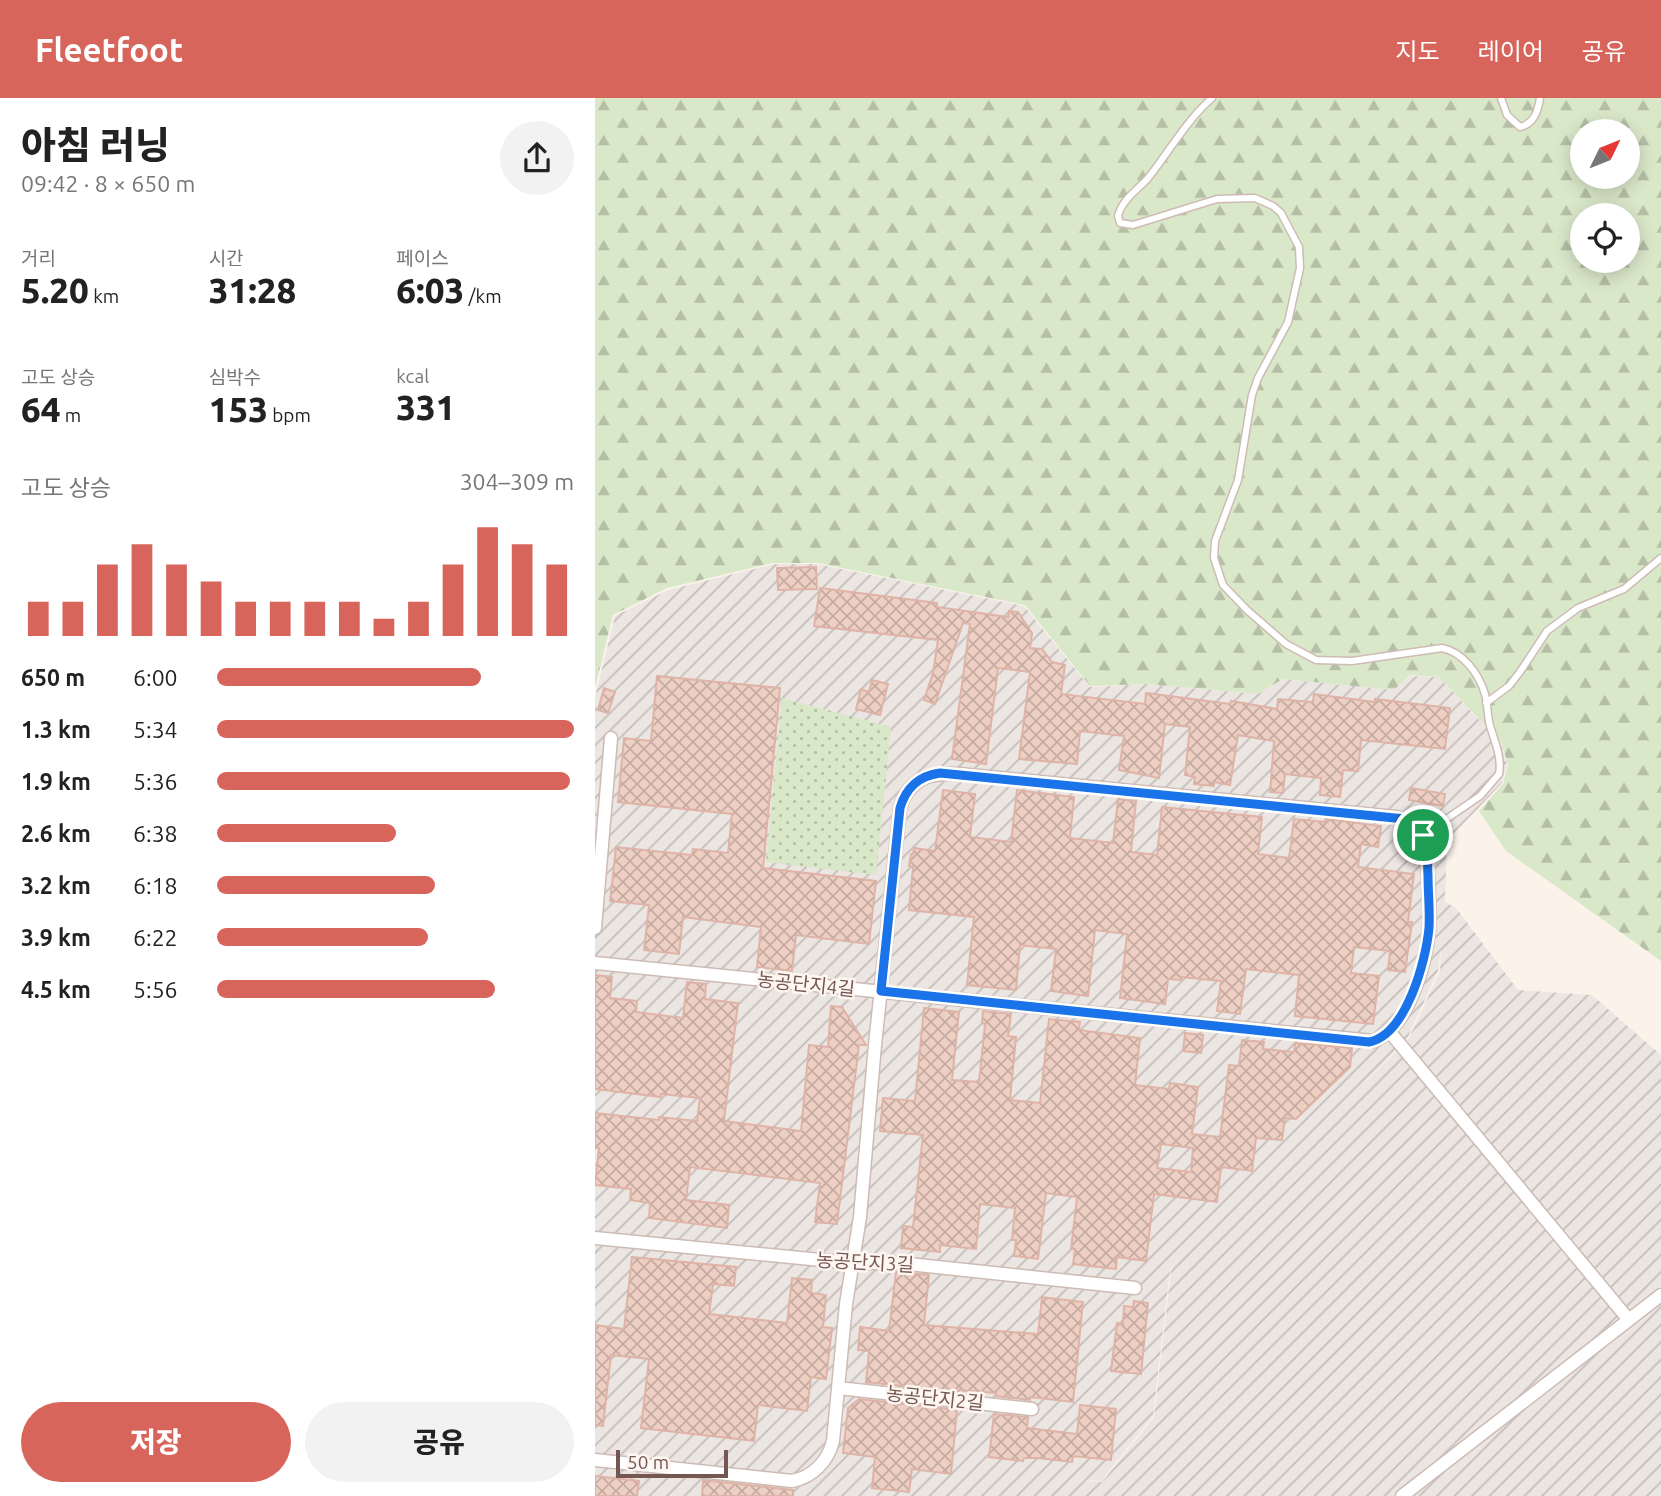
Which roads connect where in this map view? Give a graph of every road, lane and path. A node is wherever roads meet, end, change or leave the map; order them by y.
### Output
1 (1212, 98) edge
2 (1501, 98) edge
3 (1540, 98) edge
4 (1661, 558) edge
5 (1486, 703) junction
6 (611, 738) dead end
7 (1423, 835) junction
8 (595, 928) edge
9 (595, 963) edge
10 (881, 991) junction
11 (1389, 1031) junction
12 (595, 1238) edge
13 (852, 1263) junction
14 (1135, 1288) dead end
15 (1661, 1295) edge
16 (1629, 1320) junction
17 (838, 1388) junction
18 (1032, 1409) dead end
19 (595, 1460) edge
20 (1402, 1496) edge

1 - 5 lane
2 - 3 lane
4 - 5 lane
5 - 7 lane
6 - 8 street
7 - 10 street
7 - 11 street
9 - 10 street, 농공단지4길
10 - 11 street, 농공단지4길
10 - 13 street
11 - 16 street
12 - 13 street, 농공단지3길
13 - 14 street, 농공단지3길
13 - 17 street
15 - 16 street
16 - 20 street
17 - 18 street, 농공단지2길
17 - 19 street

